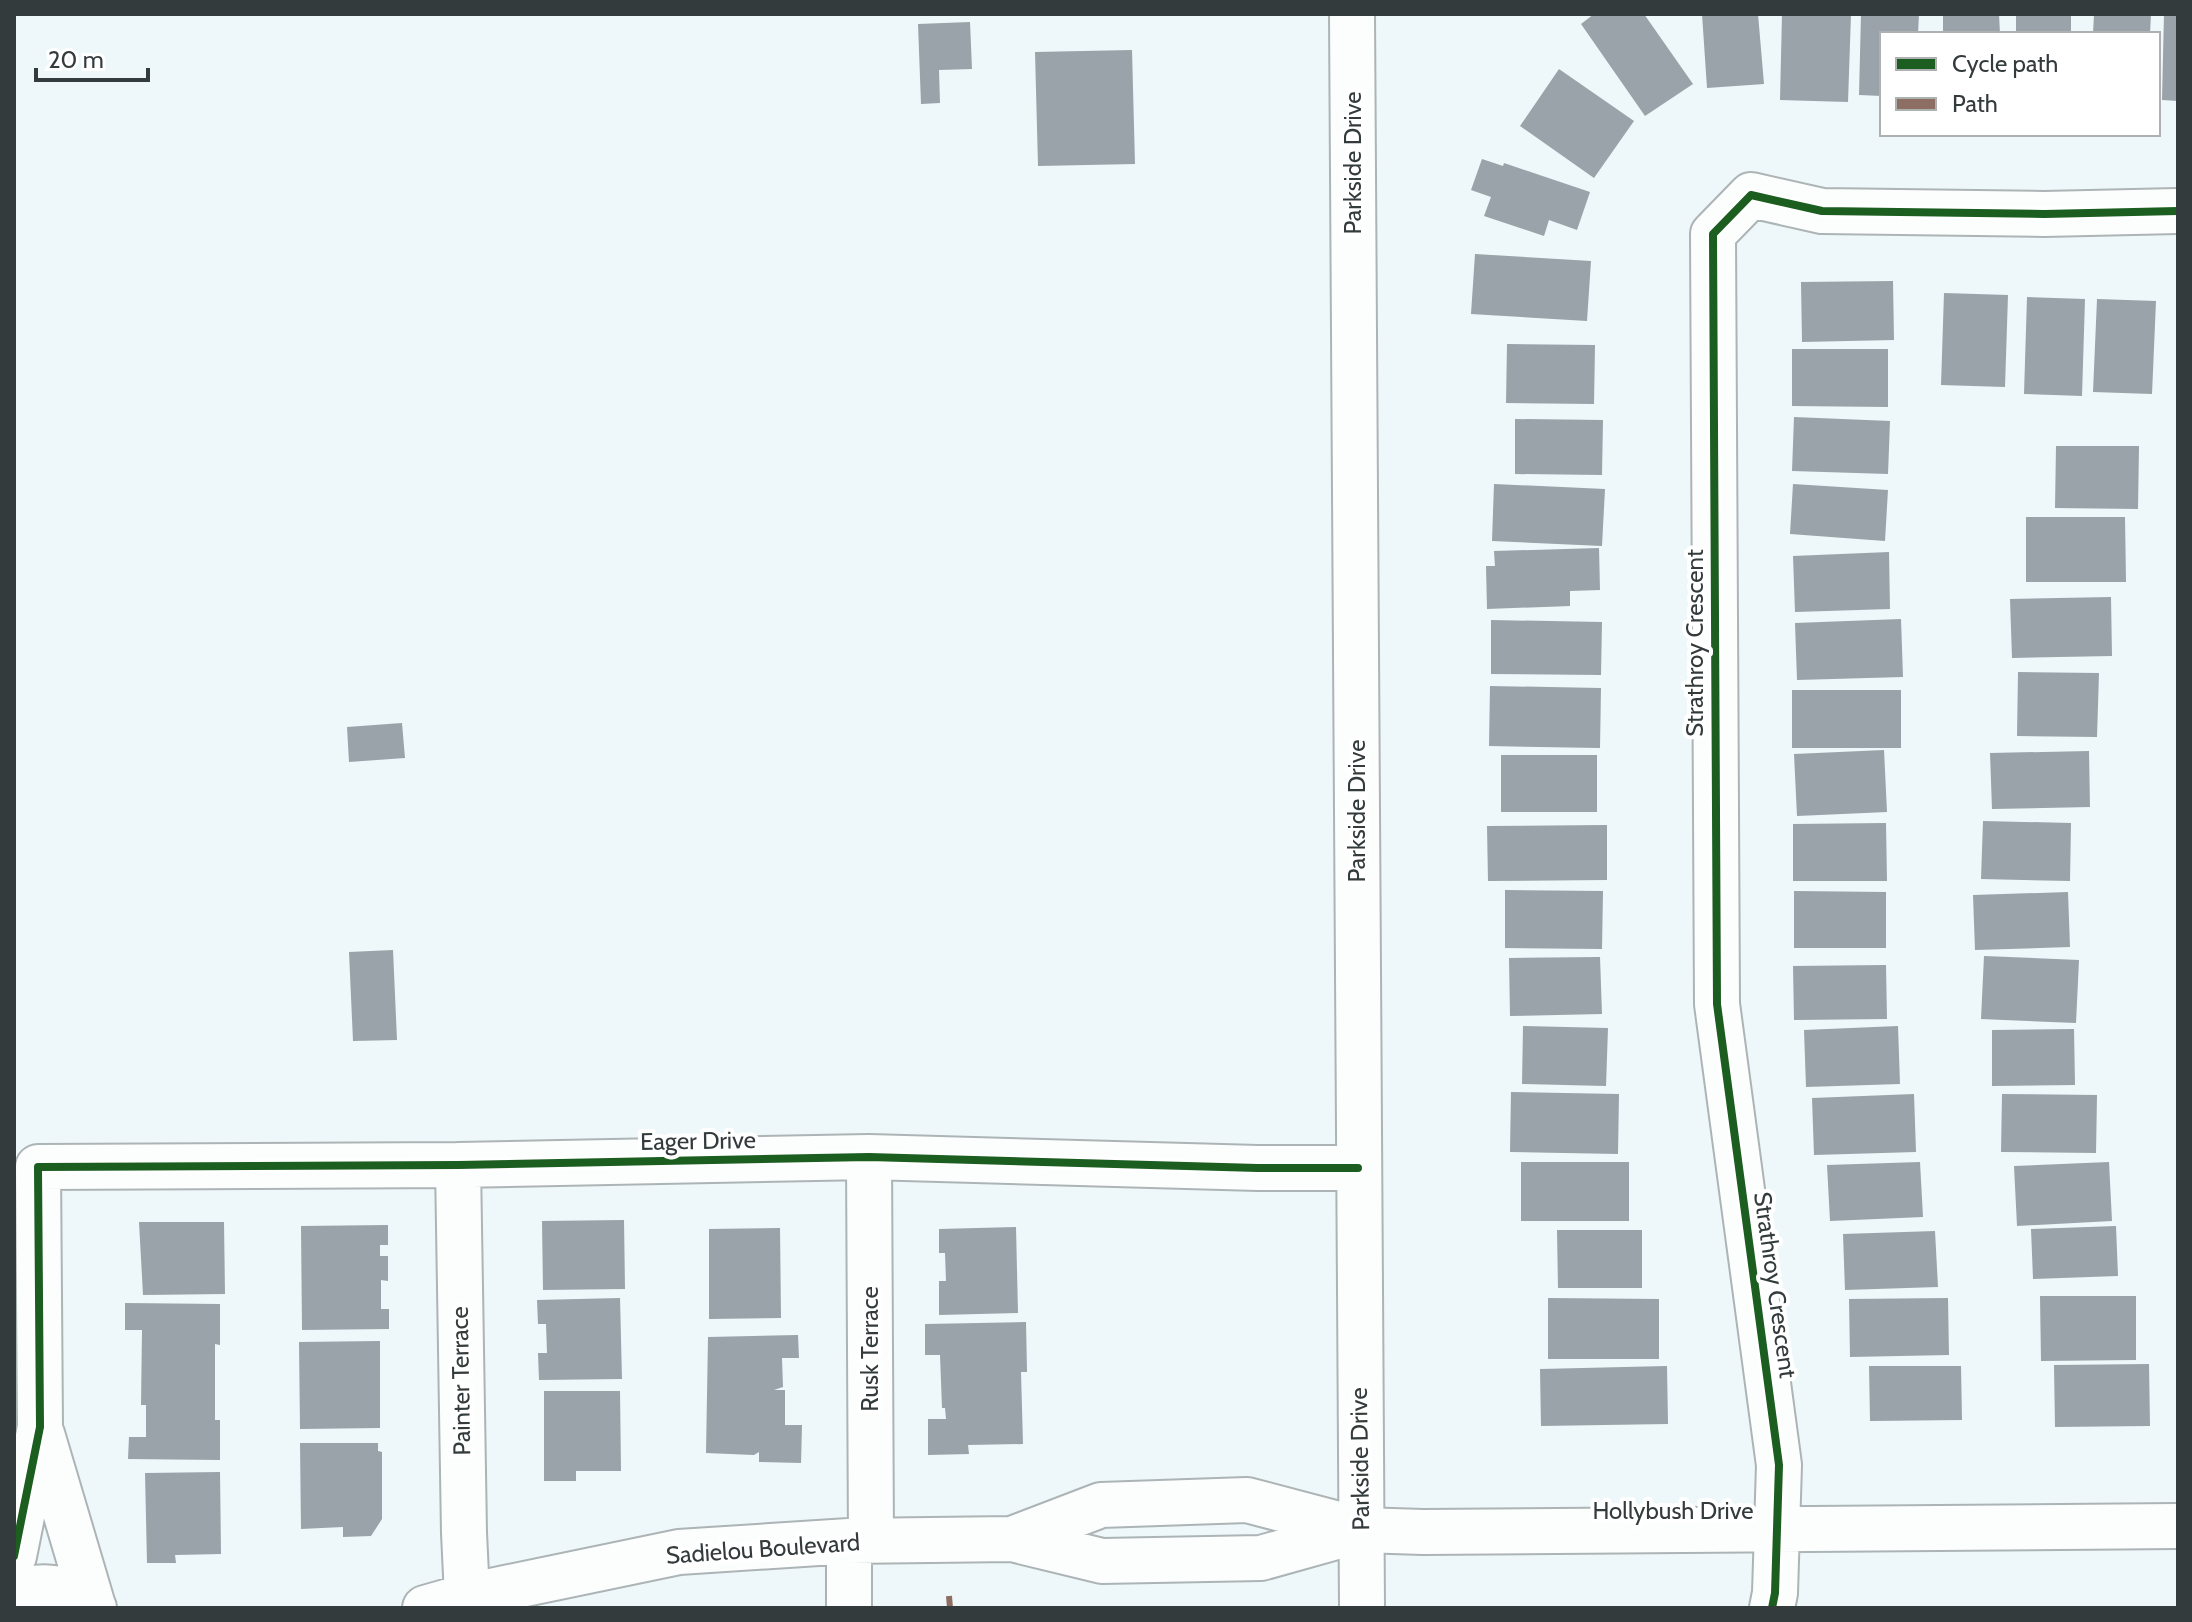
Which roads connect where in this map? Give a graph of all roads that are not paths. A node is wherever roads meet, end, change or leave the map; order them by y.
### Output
1 (1352, 14) edge
2 (2178, 211) edge
3 (869, 1157) junction
4 (458, 1165) junction
5 (1358, 1168) junction
6 (40, 1427) junction
7 (2178, 1526) edge
8 (1361, 1530) junction
9 (1778, 1530) junction
10 (1012, 1539) junction
11 (860, 1540) junction
12 (14, 1556) edge
13 (14, 1594) edge
14 (467, 1596) junction
15 (94, 1607) edge
16 (425, 1608) edge
17 (849, 1608) edge
18 (1362, 1608) edge
19 (1772, 1608) edge

1 - 5 street, Parkside Drive
2 - 9 street, Strathroy Crescent
3 - 4 street, Eager Drive
3 - 5 street, Eager Drive
3 - 11 street, Rusk Terrace
4 - 6 street, Eager Drive
4 - 14 street, Painter Terrace
5 - 8 street, Parkside Drive
6 - 12 street
6 - 15 street
7 - 9 street, Hollybush Drive
8 - 9 street, Hollybush Drive
8 - 10 street, Sadielou Boulevard
8 - 10 street, Sadielou Boulevard
8 - 18 street, Parkside Drive
9 - 19 street
10 - 11 street, Sadielou Boulevard
11 - 14 street, Sadielou Boulevard
11 - 17 street, Rusk Terrace
13 - 15 street
14 - 16 street, Sadielou Boulevard

